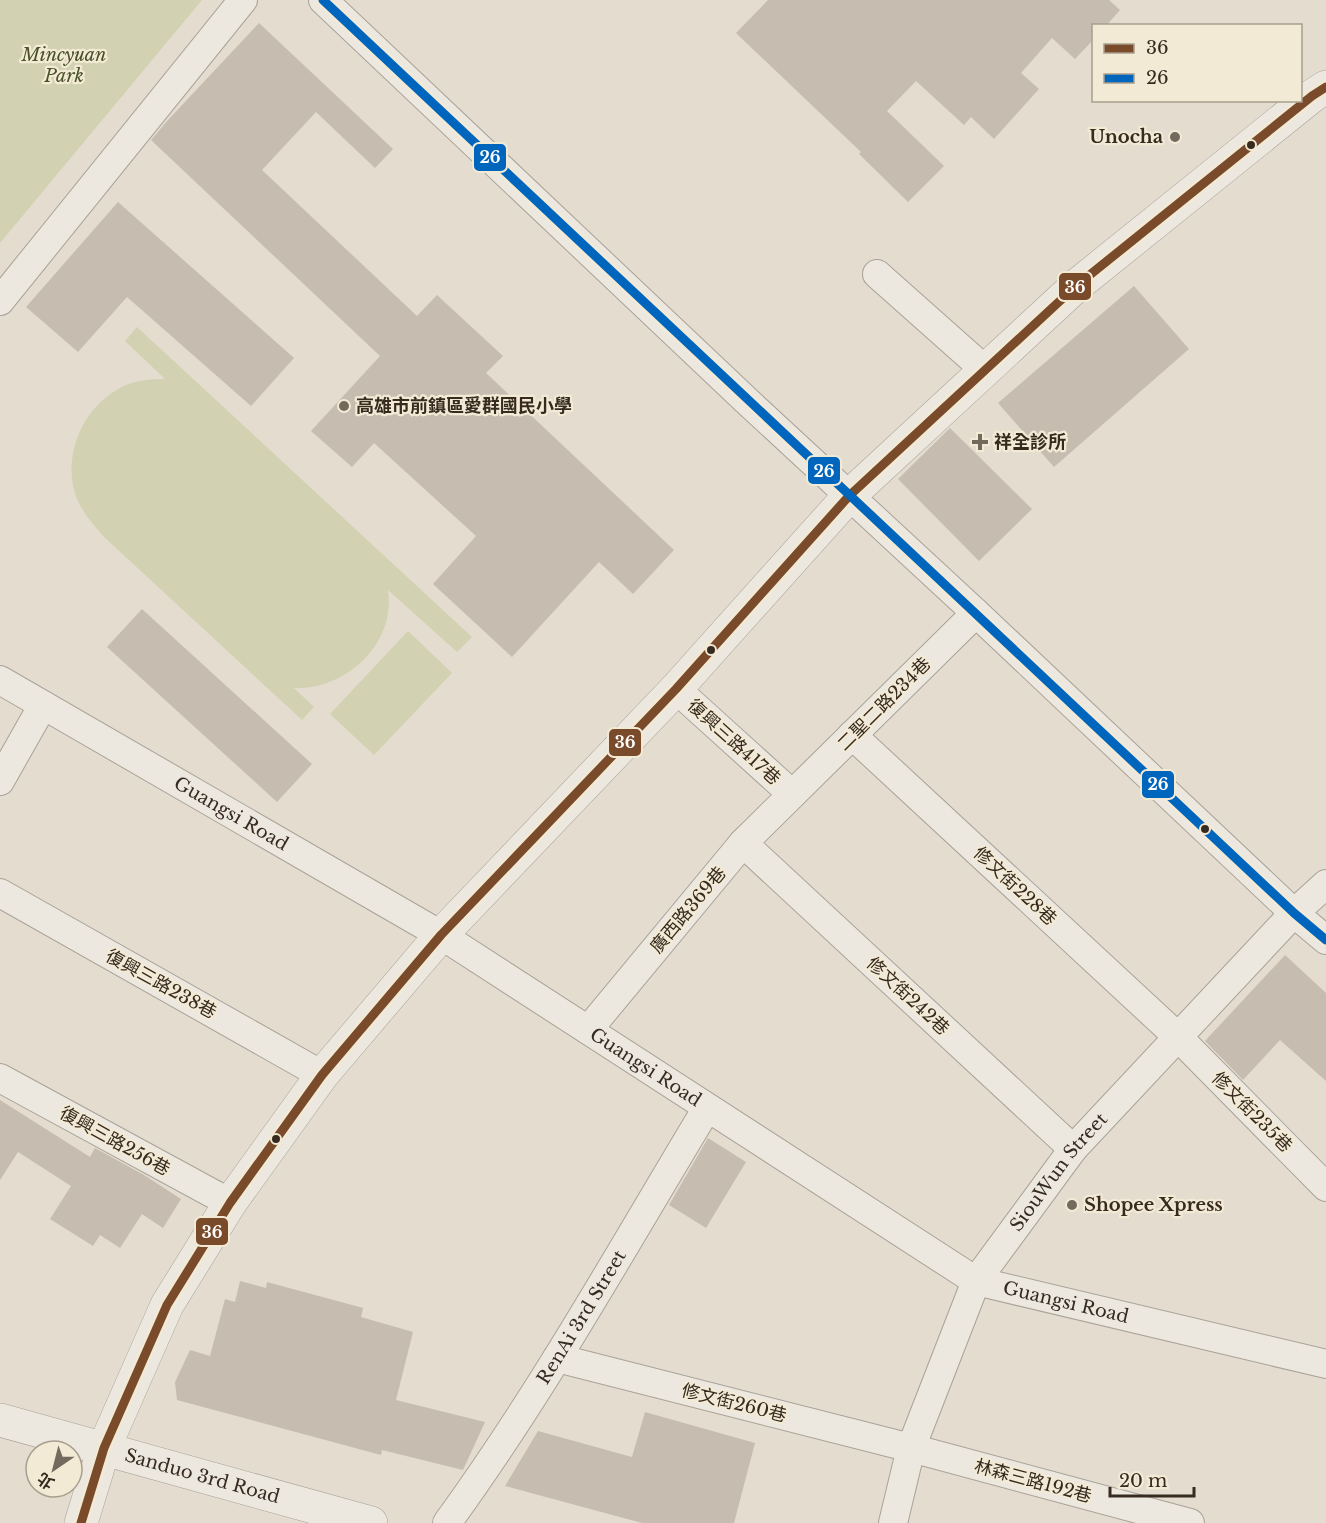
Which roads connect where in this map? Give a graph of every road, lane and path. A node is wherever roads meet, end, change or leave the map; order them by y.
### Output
1 (243, 0) edge
2 (323, 0) edge
3 (1326, 87) edge
4 (877, 274) dead end
5 (0, 301) edge
6 (985, 370) junction
7 (849, 496) junction
8 (976, 614) junction
9 (0, 680) edge
10 (676, 689) junction
11 (43, 705) junction
12 (852, 735) junction
13 (0, 781) edge
14 (792, 794) junction
15 (743, 843) junction
16 (1326, 884) edge
17 (0, 893) edge
18 (1294, 914) junction
19 (441, 935) junction
20 (1326, 940) edge
21 (588, 1030) junction
22 (1178, 1037) junction
23 (322, 1075) junction
24 (0, 1078) edge
25 (707, 1108) junction
26 (1073, 1149) junction
27 (1326, 1187) edge
28 (230, 1203) junction
29 (976, 1281) junction
30 (1324, 1356) edge
31 (557, 1358) junction
32 (0, 1420) edge
33 (104, 1448) junction
34 (911, 1448) junction
35 (81, 1523) edge
36 (371, 1523) edge
37 (447, 1523) edge
38 (893, 1523) edge
39 (1190, 1523) edge

1 - 5 street
2 - 7 street
3 - 6 street
4 - 6 street
6 - 7 street
7 - 8 street
7 - 10 street
8 - 12 street, 二聖二路234巷
8 - 18 street
9 - 11 street, Guangsi Road
10 - 14 street, 復興三路417巷
10 - 19 street
11 - 13 street
11 - 19 street, Guangsi Road
12 - 14 street, 二聖二路234巷
12 - 22 street, 修文街228巷
14 - 15 street, 廣西路369巷
15 - 21 street, 廣西路369巷
15 - 26 street, 修文街242巷
16 - 18 street, SiouWun Street
17 - 23 street, 復興三路238巷
18 - 20 street
18 - 22 street, SiouWun Street
19 - 21 street, Guangsi Road
19 - 23 street
21 - 25 street, Guangsi Road
22 - 26 street, SiouWun Street
22 - 27 street, 修文街235巷
23 - 28 street
24 - 28 street, 復興三路256巷
25 - 29 street, Guangsi Road
25 - 31 street, RenAi 3rd Street
26 - 29 street, SiouWun Street
28 - 33 street
29 - 30 street, Guangsi Road
29 - 34 street, SiouWun Street
31 - 34 street, 修文街260巷
31 - 37 street, RenAi 3rd Street
32 - 33 street, Sanduo 3rd Road
33 - 35 street
33 - 36 street, Sanduo 3rd Road
34 - 38 street, SiouWun Street
34 - 39 street, 林森三路192巷

